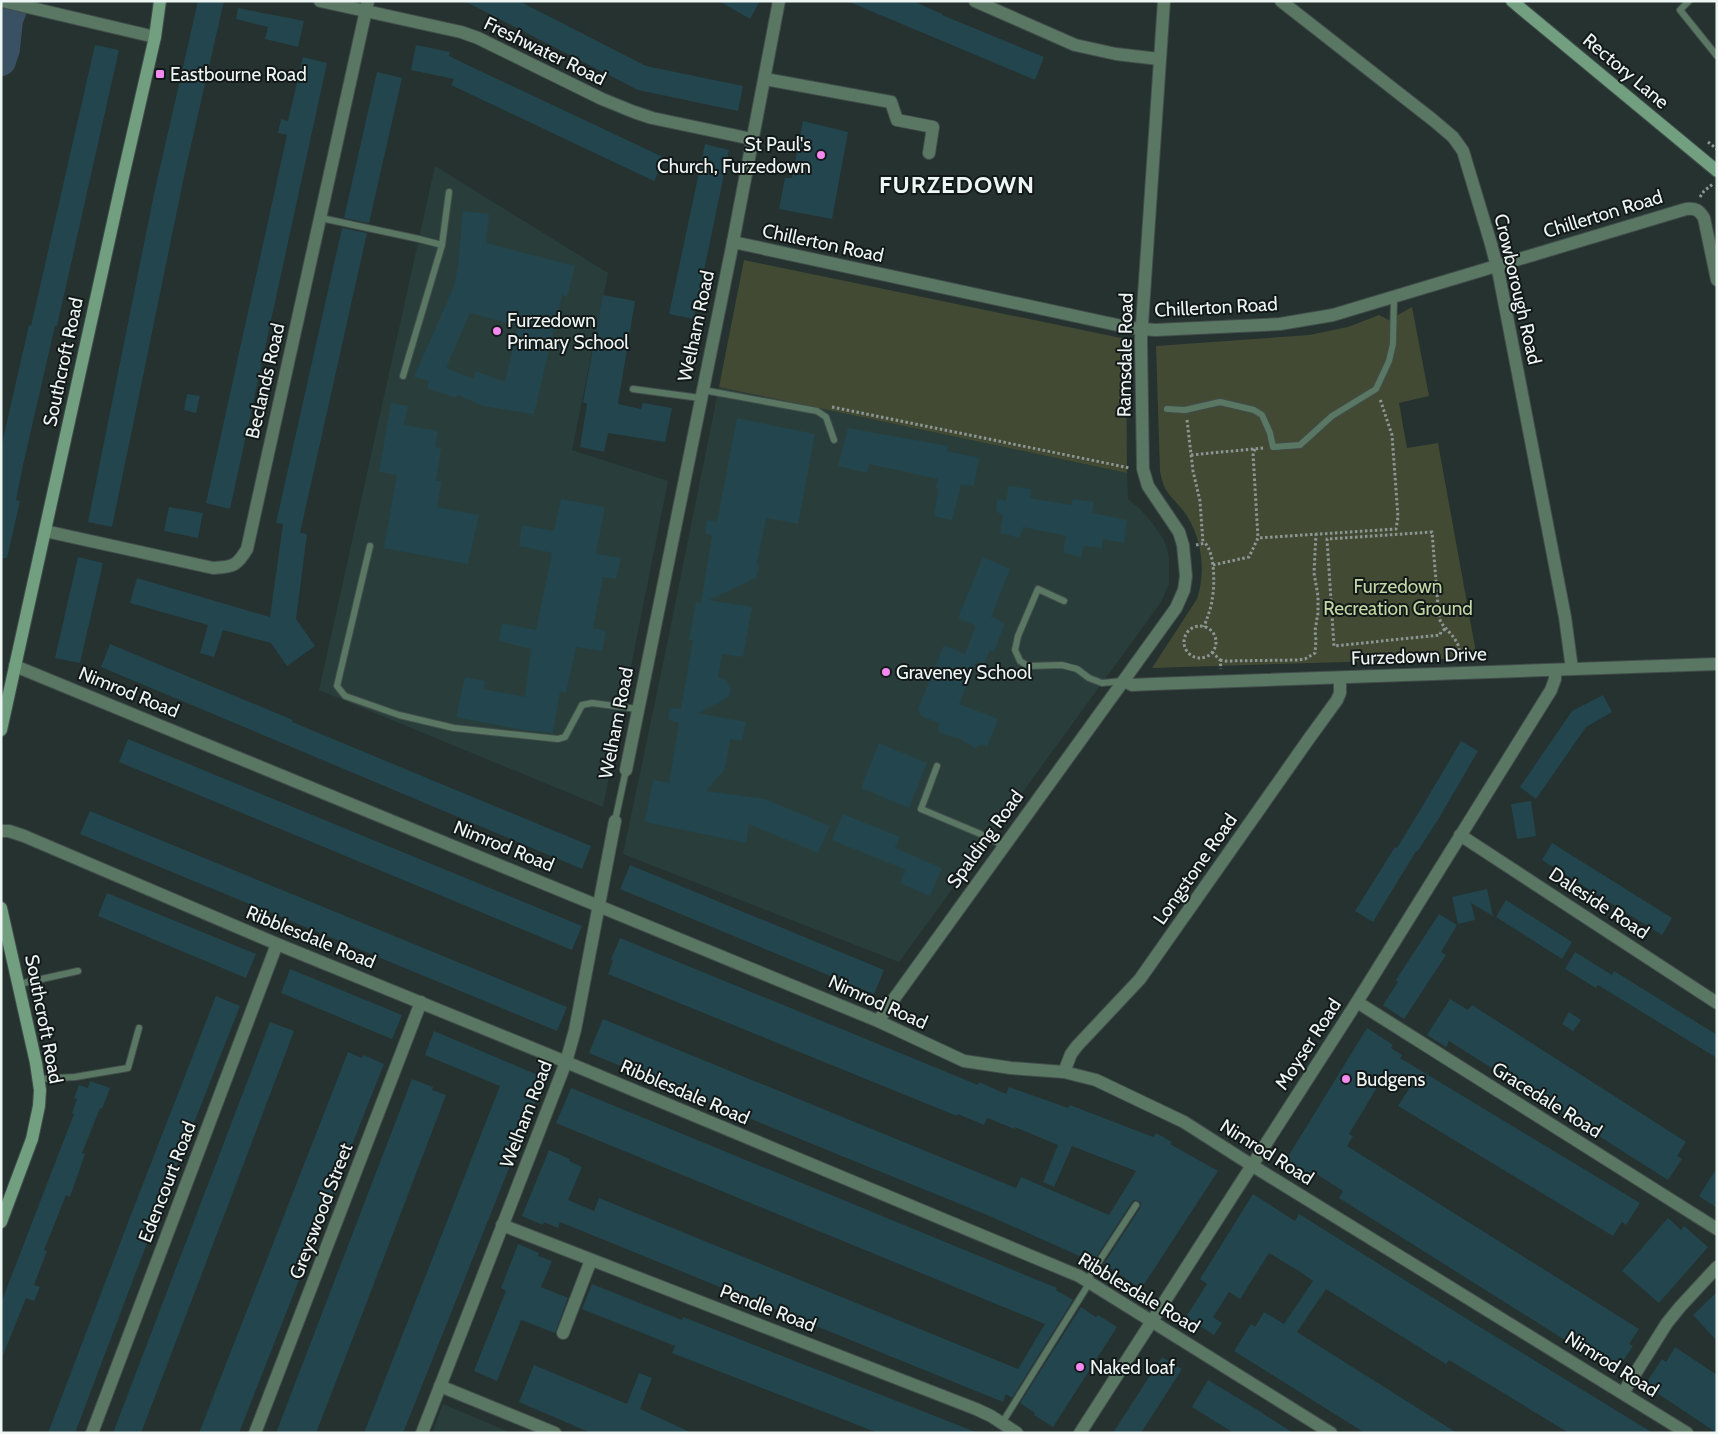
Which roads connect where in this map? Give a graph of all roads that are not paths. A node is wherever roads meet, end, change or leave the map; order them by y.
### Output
1 (2, 1) edge
2 (160, 1) edge
3 (320, 1) edge
4 (779, 1) edge
5 (975, 1) edge
6 (1164, 1) edge
7 (1281, 1) edge
8 (1512, 1) edge
9 (1689, 1) edge
10 (367, 6) edge
11 (155, 37) junction
12 (1717, 56) edge
13 (1159, 59) junction
14 (765, 79) junction
15 (752, 138) junction
16 (929, 153) dead end
17 (1717, 170) edge
18 (450, 192) dead end
19 (320, 218) junction
20 (732, 242) junction
21 (442, 245) junction
22 (1497, 266) junction
23 (1717, 280) edge
24 (1394, 297) junction
25 (1142, 329) junction
26 (404, 376) dead end
27 (634, 389) dead end
28 (701, 394) junction
29 (1167, 409) dead end
30 (834, 440) dead end
31 (45, 530) junction
32 (370, 546) dead end
33 (1064, 600) dead end
34 (1717, 664) edge
35 (15, 666) junction
36 (1572, 669) junction
37 (1555, 670) junction
38 (1340, 678) junction
39 (1124, 681) junction
40 (637, 709) junction
41 (1, 730) edge
42 (937, 766) dead end
43 (626, 770) joint
44 (616, 821) joint
45 (1, 831) edge
46 (1460, 835) junction
47 (1003, 846) junction
48 (599, 905) junction
49 (1, 908) edge
50 (277, 944) junction
51 (78, 971) dead end
52 (19, 984) junction
53 (421, 1002) junction
54 (1358, 1002) junction
55 (1717, 1003) edge
56 (878, 1021) junction
57 (139, 1028) dead end
58 (566, 1062) junction
59 (1064, 1072) junction
60 (39, 1080) junction
61 (1253, 1166) junction
62 (1136, 1204) dead end
63 (1, 1222) edge
64 (502, 1225) junction
65 (1717, 1229) edge
66 (591, 1260) junction
67 (1717, 1267) edge
68 (1088, 1281) junction
69 (1152, 1323) junction
70 (563, 1333) dead end
71 (440, 1386) junction
72 (1623, 1393) junction
73 (1002, 1423) junction
74 (92, 1433) edge
75 (255, 1433) edge
76 (422, 1433) edge
77 (555, 1433) edge
78 (1017, 1433) edge
79 (1080, 1433) edge
80 (1331, 1433) edge
81 (1687, 1433) edge

1 - 11 street
2 - 11 street, Southcroft Road
3 - 10 street, Freshwater Road
4 - 14 street, Welham Road
5 - 13 street
6 - 13 street, Ramsdale Road
7 - 22 street, Crowborough Road
8 - 17 street, Rectory Lane
9 - 12 lane
10 - 15 street, Freshwater Road
10 - 19 street, Beclands Road
11 - 31 street, Southcroft Road
13 - 25 street, Ramsdale Road
14 - 15 street, Welham Road
14 - 16 street
15 - 20 street, Welham Road
18 - 21 lane
19 - 21 lane
19 - 31 street, Beclands Road
20 - 25 street, Chillerton Road
20 - 28 street, Welham Road
21 - 26 lane
22 - 23 street, Chillerton Road
22 - 24 street, Chillerton Road
22 - 36 street, Crowborough Road
24 - 25 street, Chillerton Road
24 - 29 lane
25 - 39 street, Ramsdale Road
27 - 28 lane
28 - 30 lane
28 - 40 street, Welham Road
31 - 35 street, Southcroft Road
32 - 40 lane
33 - 39 lane
34 - 36 street, Furzedown Drive
35 - 41 street, Southcroft Road
35 - 48 street, Nimrod Road
36 - 37 street, Furzedown Drive
37 - 38 street, Furzedown Drive
37 - 46 street, Moyser Road
38 - 39 street, Furzedown Drive
38 - 59 street, Longstone Road
39 - 47 street, Spalding Road
40 - 43 street, Welham Road
42 - 47 lane
43 - 44 lane, Welham Road
44 - 48 street, Welham Road
45 - 50 street, Ribblesdale Road
46 - 54 street, Moyser Road
46 - 55 street, Daleside Road
47 - 56 street, Spalding Road
48 - 56 street, Nimrod Road
48 - 58 street, Welham Road
49 - 52 street, Southcroft Road
50 - 53 street, Ribblesdale Road
50 - 74 street, Edencourt Road
51 - 52 lane
52 - 60 street, Southcroft Road
53 - 58 street, Ribblesdale Road
53 - 75 street, Greyswood Street
54 - 61 street, Moyser Road
54 - 65 street, Gracedale Road
56 - 59 street, Nimrod Road
57 - 60 lane
58 - 64 street, Welham Road
58 - 68 street, Ribblesdale Road
59 - 61 street, Nimrod Road
60 - 63 street, Southcroft Road
61 - 69 street, Moyser Road
61 - 72 street, Nimrod Road
62 - 68 lane
64 - 66 street, Pendle Road
64 - 71 street, Welham Road
66 - 70 street
66 - 73 street, Pendle Road
67 - 72 street
68 - 69 street, Ribblesdale Road
68 - 73 lane
69 - 79 street, Moyser Road
69 - 80 street, Ribblesdale Road
71 - 76 street, Welham Road
71 - 77 street
72 - 81 street, Nimrod Road
73 - 78 street, Pendle Road

